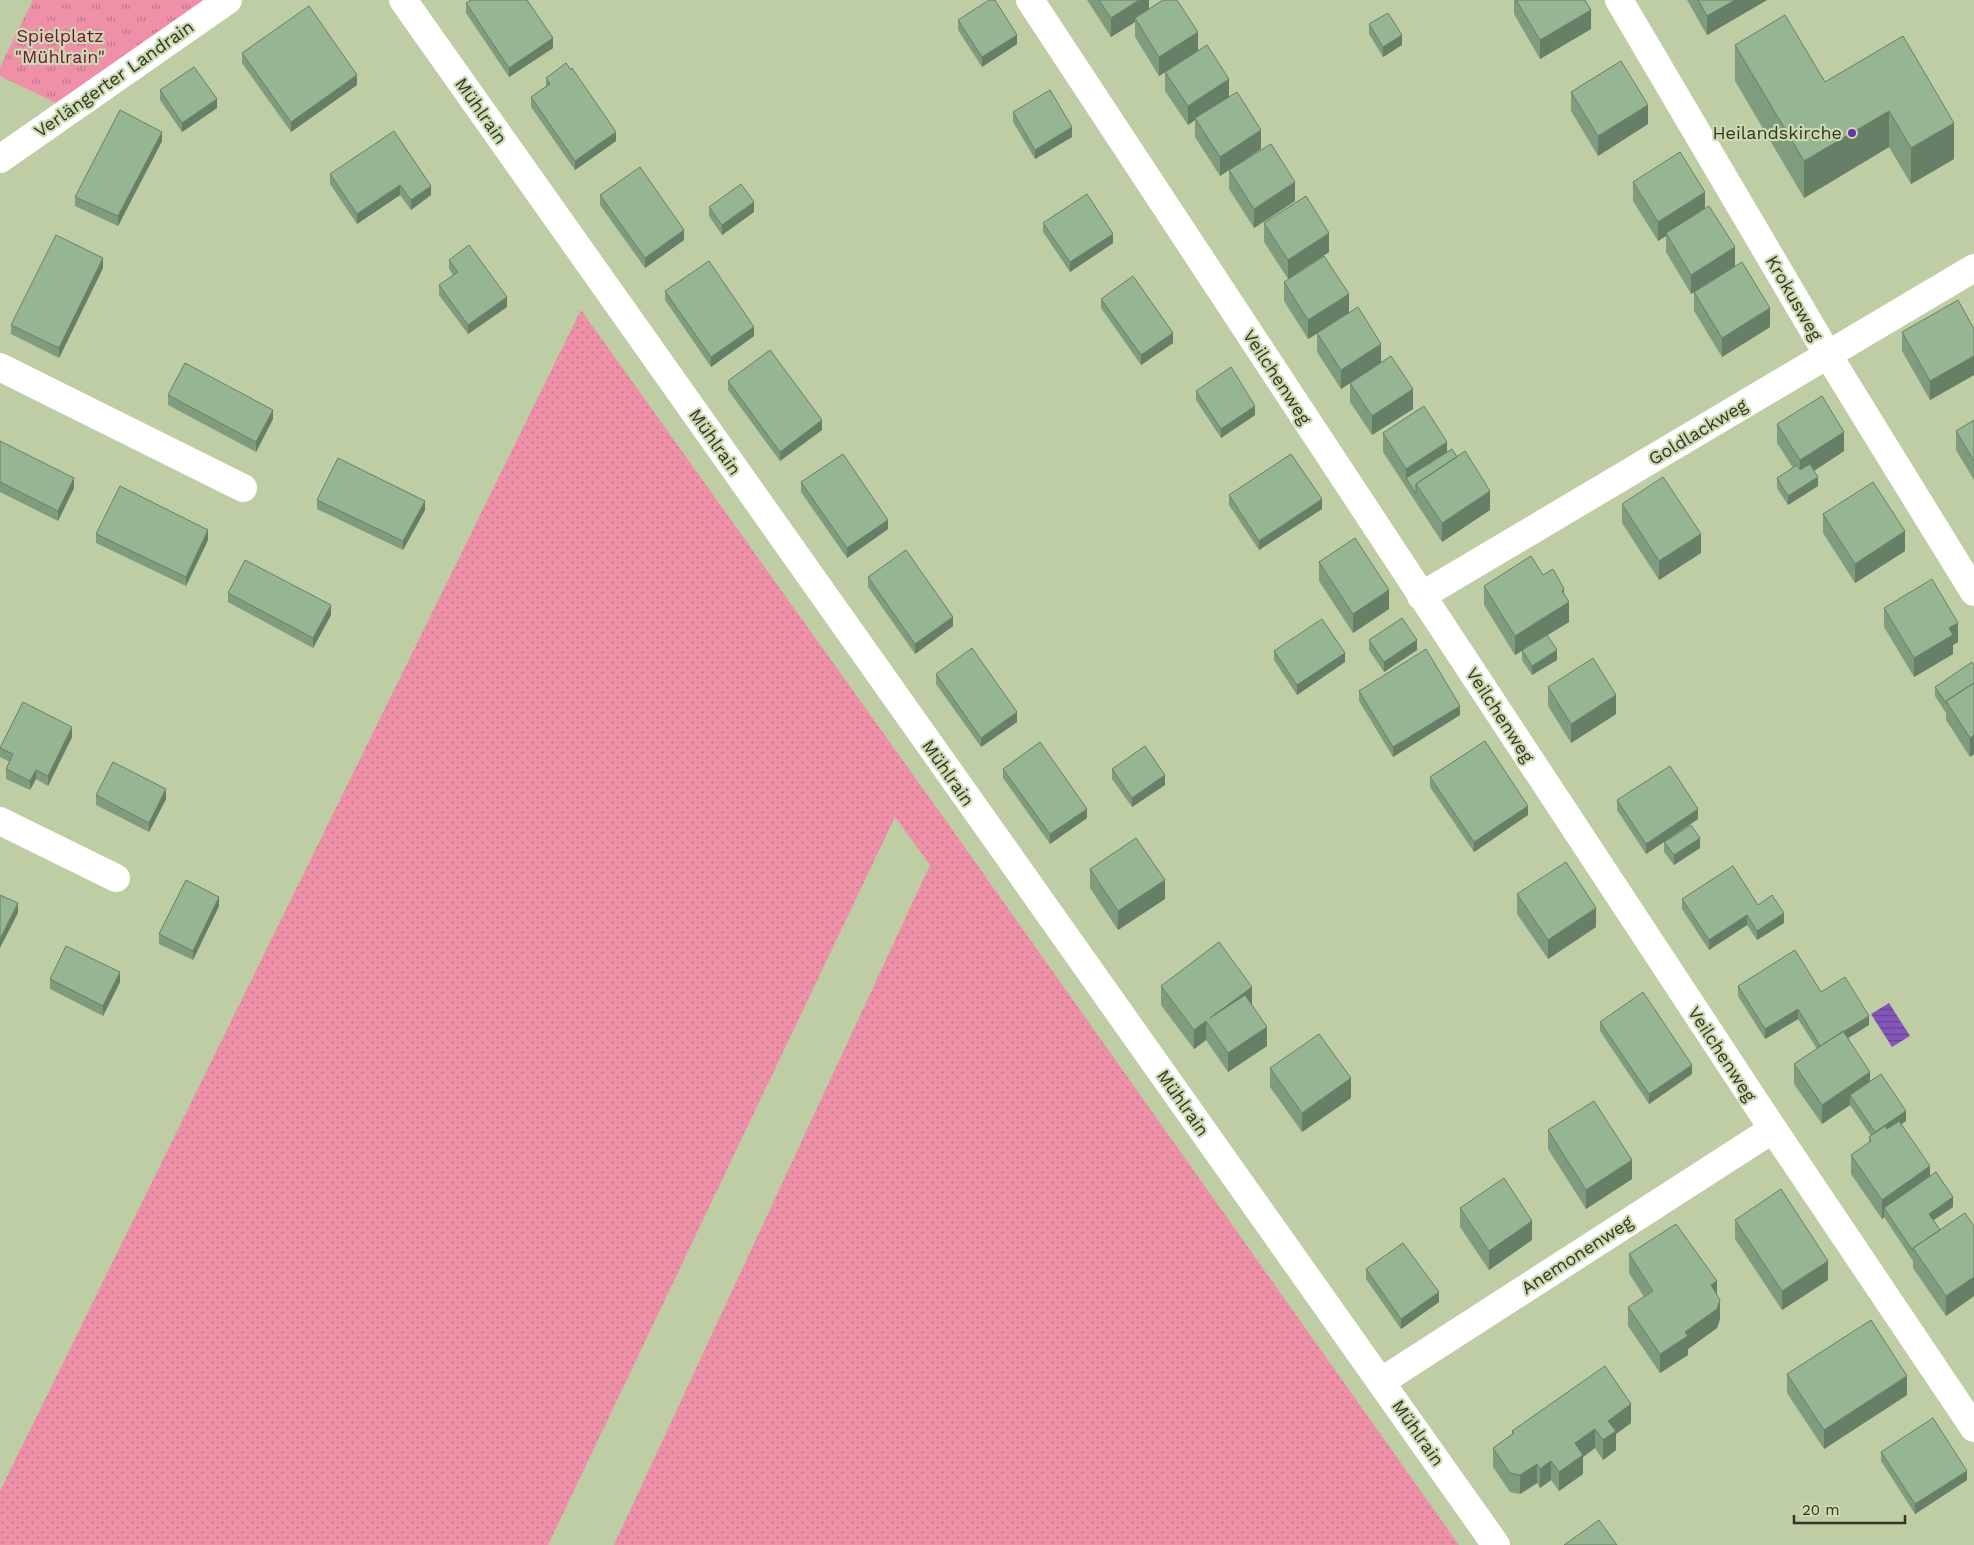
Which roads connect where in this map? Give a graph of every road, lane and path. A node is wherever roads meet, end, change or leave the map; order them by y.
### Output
1 (228, 0) edge
2 (403, 0) edge
3 (1030, 0) edge
4 (1619, 0) edge
5 (0, 159) edge
6 (1974, 268) edge
7 (1828, 355) junction
8 (0, 367) edge
9 (243, 488) dead end
10 (1974, 592) edge
11 (1421, 596) junction
12 (0, 821) edge
13 (116, 878) dead end
14 (1772, 1130) junction
15 (1382, 1381) junction
16 (1974, 1428) edge
17 (1496, 1545) edge

1 - 5 street, Verlängerter Landrain
2 - 15 street, Mühlrain
3 - 11 street, Veilchenweg
4 - 7 street, Krokusweg
6 - 7 street, Goldlackweg
7 - 10 street, Krokusweg
7 - 11 street, Goldlackweg
8 - 9 street
11 - 14 street, Veilchenweg
12 - 13 street
14 - 15 street, Anemonenweg
14 - 16 street, Veilchenweg
15 - 17 street, Mühlrain

